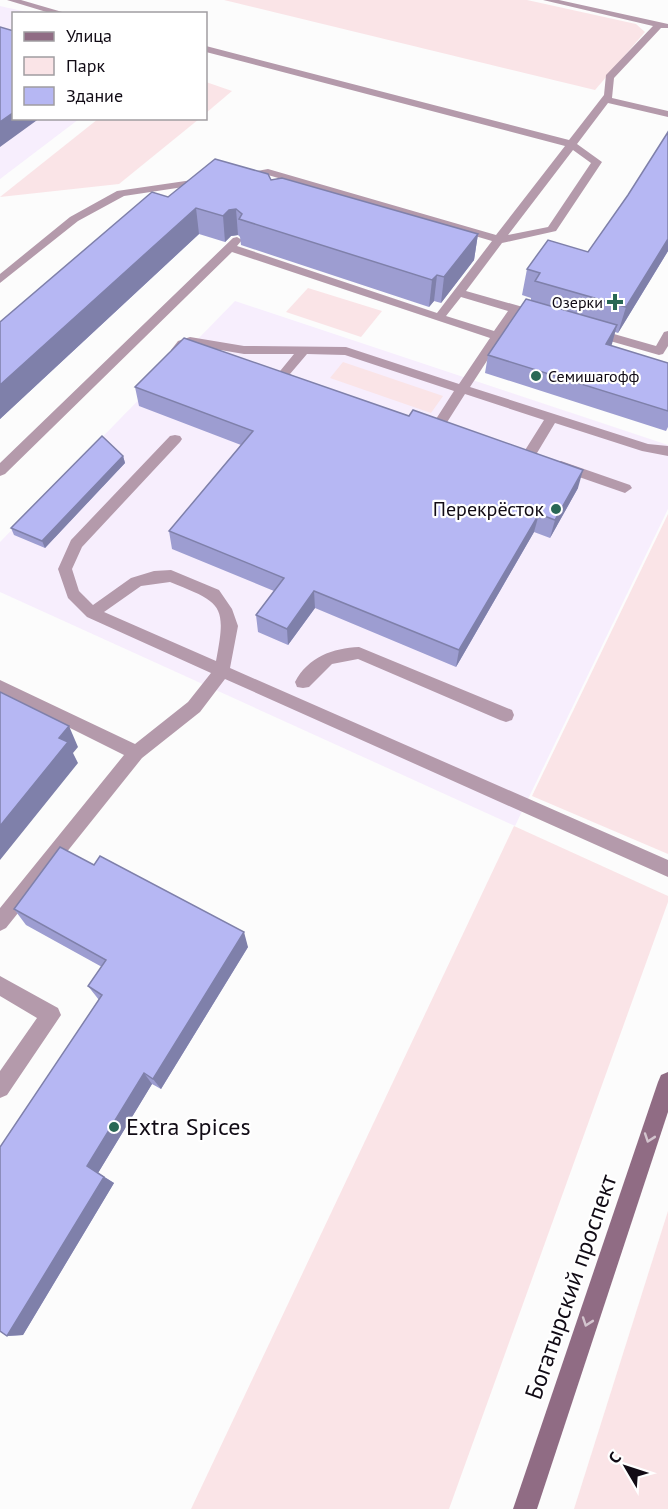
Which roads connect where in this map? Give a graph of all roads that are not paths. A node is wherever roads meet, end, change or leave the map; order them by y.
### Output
1 (11, 0) edge
2 (547, 0) edge
3 (57, 12) edge
4 (663, 26) edge
5 (207, 49) edge
6 (604, 99) junction
7 (668, 114) edge
8 (571, 144) junction
9 (500, 240) junction
10 (0, 280) edge
11 (457, 292) junction
12 (515, 309) junction
13 (439, 318) junction
14 (549, 319) edge
15 (582, 328) edge
16 (668, 334) edge
17 (497, 336) junction
18 (303, 352) junction
19 (172, 354) edge
20 (315, 388) edge
21 (462, 389) junction
22 (552, 418) junction
23 (404, 419) edge
24 (175, 439) dead end
25 (668, 451) edge
26 (0, 471) edge
27 (625, 488) dead end
28 (92, 613) junction
29 (222, 671) junction
30 (303, 682) dead end
31 (0, 686) edge
32 (506, 715) dead end
33 (136, 753) junction
34 (668, 869) edge
35 (2, 918) edge
36 (0, 985) edge
37 (668, 1082) edge
38 (0, 1088) edge
39 (525, 1509) edge

1 - 3 lane
2 - 4 lane
4 - 6 lane
5 - 8 lane
6 - 7 lane
6 - 8 lane
8 - 9 lane
8 - 9 lane
9 - 10 lane
9 - 11 lane
11 - 12 lane
11 - 13 lane
12 - 14 lane
12 - 17 lane
13 - 17 lane
13 - 26 lane
15 - 16 lane
17 - 21 lane
18 - 19 lane
18 - 20 lane
18 - 21 lane
21 - 22 lane
21 - 23 lane
22 - 25 lane
22 - 27 lane
24 - 28 lane
28 - 29 lane
28 - 29 lane
29 - 33 lane
29 - 34 lane
30 - 32 lane
31 - 33 lane
33 - 35 lane
36 - 38 lane
37 -> 39 main road, Богатырский проспект

